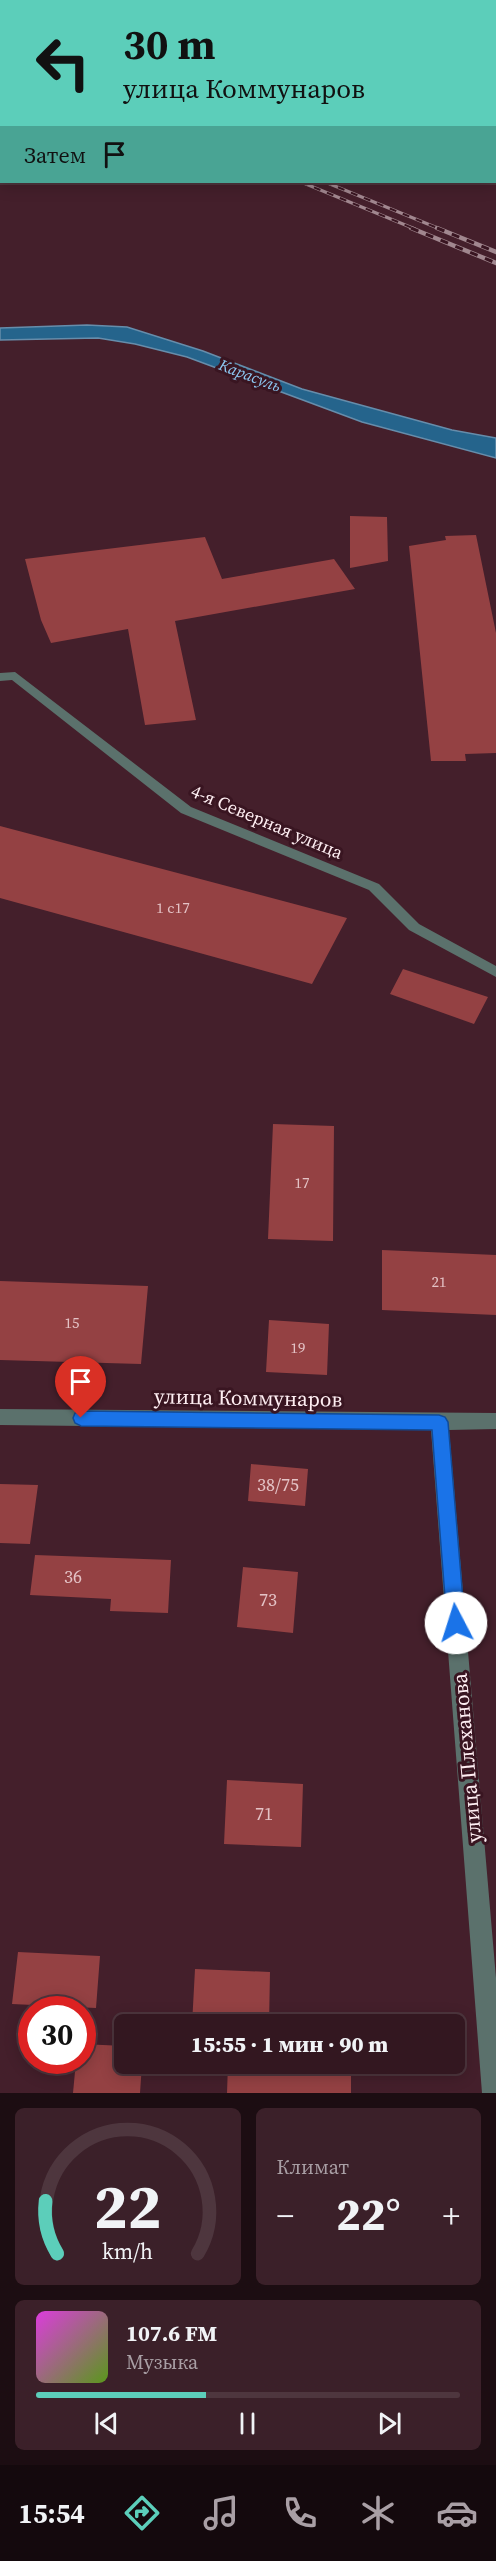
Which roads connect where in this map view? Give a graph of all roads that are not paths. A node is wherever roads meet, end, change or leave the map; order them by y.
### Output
1 (0, 676) edge
2 (496, 972) edge
3 (0, 1417) edge
4 (496, 1421) edge
5 (439, 1422) junction
6 (494, 2093) edge

1 - 2 street, 4-я Северная улица
3 - 5 street, улица Коммунаров
4 - 5 street, улица Коммунаров
5 - 6 street, улица Плеханова

